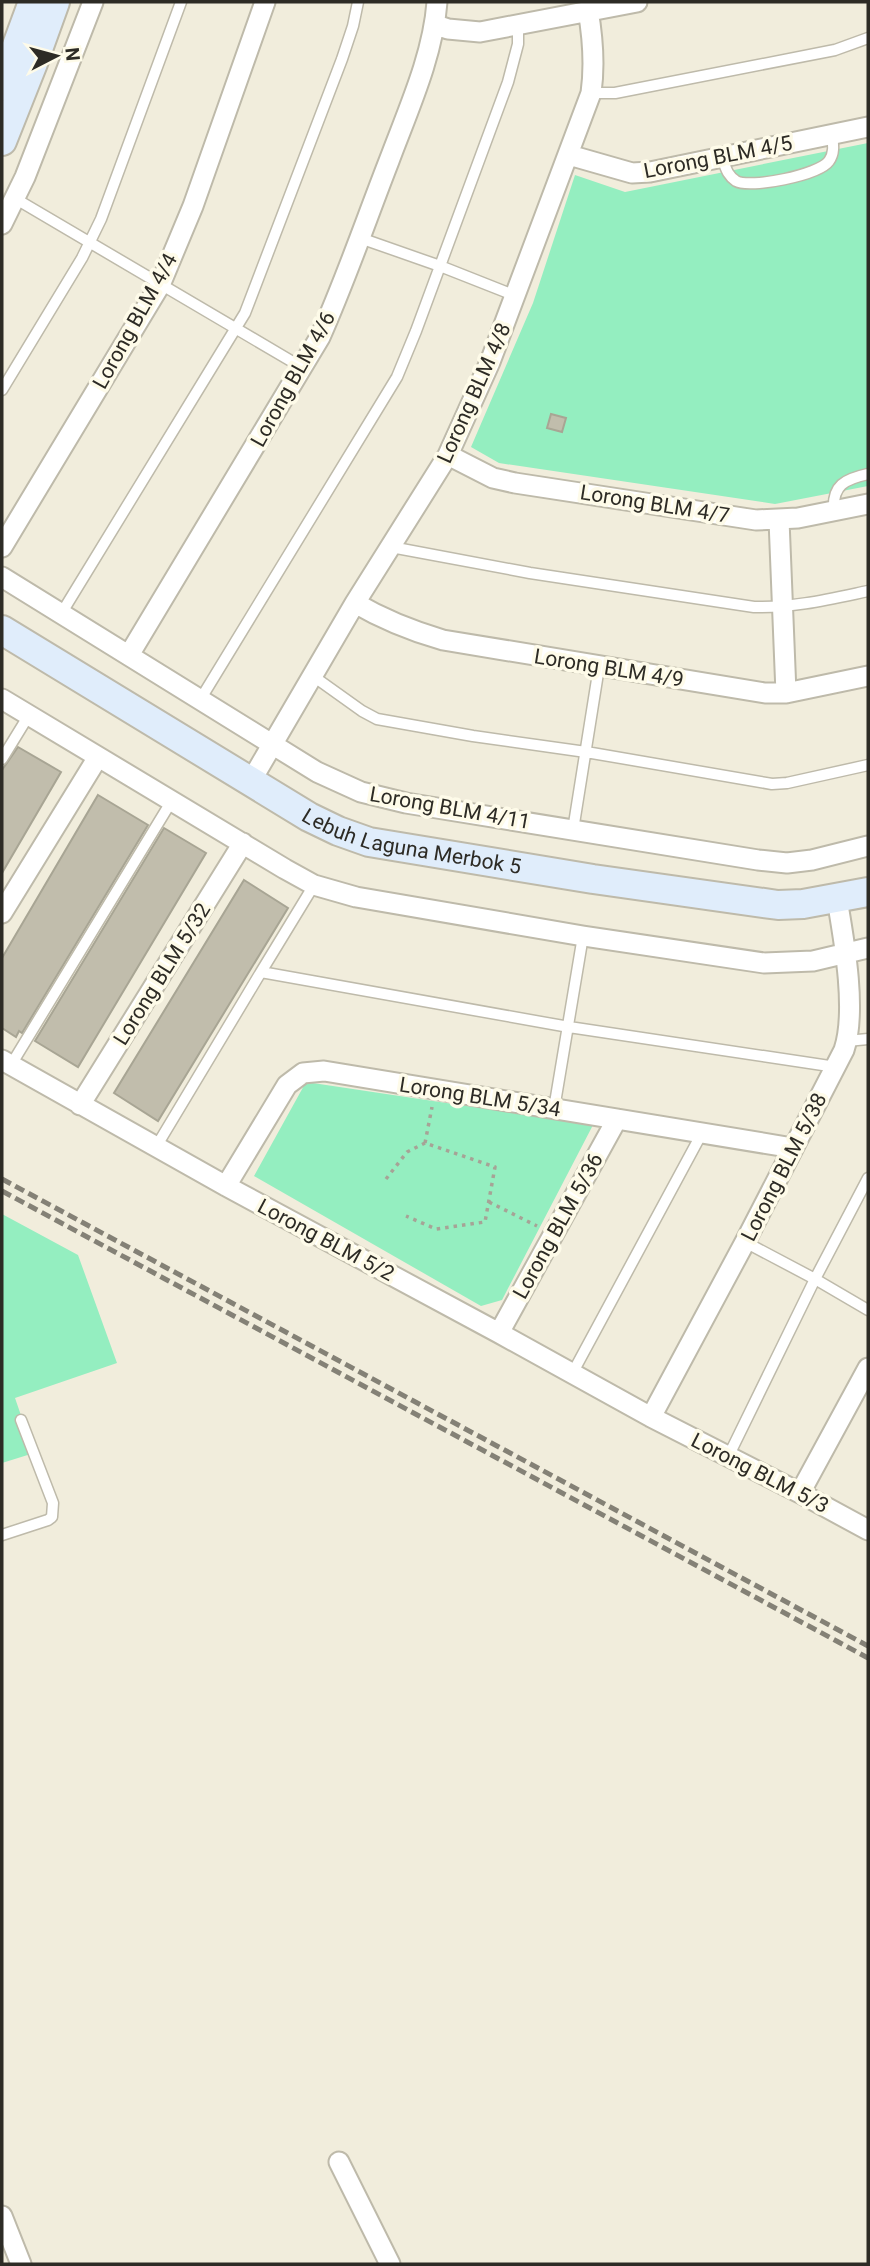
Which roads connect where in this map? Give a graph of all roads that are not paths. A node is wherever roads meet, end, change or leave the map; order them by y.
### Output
1 (33, 2) edge
2 (55, 2) edge
3 (93, 2) edge
4 (181, 2) edge
5 (265, 2) edge
6 (358, 2) edge
7 (438, 2) edge
8 (637, 2) edge
9 (588, 10) junction
10 (518, 25) junction
11 (436, 26) junction
12 (868, 38) edge
13 (2, 86) edge
14 (591, 93) junction
15 (868, 127) edge
16 (832, 134) junction
17 (2, 141) edge
18 (569, 155) junction
19 (722, 158) junction
20 (16, 199) junction
21 (2, 224) edge
22 (360, 238) junction
23 (90, 243) junction
24 (440, 265) junction
25 (160, 285) junction
26 (516, 296) junction
27 (236, 330) junction
28 (303, 368) junction
29 (2, 390) edge
30 (448, 455) junction
31 (868, 474) edge
32 (868, 504) edge
33 (834, 511) junction
34 (779, 520) junction
35 (2, 547) edge
36 (391, 547) junction
37 (2, 577) edge
38 (868, 591) edge
39 (355, 603) junction
40 (782, 608) junction
41 (61, 614) junction
42 (2, 629) edge
43 (129, 655) junction
44 (599, 667) junction
45 (313, 676) junction
46 (868, 676) edge
47 (786, 693) junction
48 (2, 699) edge
49 (200, 700) junction
50 (29, 715) junction
51 (272, 744) junction
52 (586, 752) junction
53 (97, 757) junction
54 (2, 759) edge
55 (868, 765) edge
56 (251, 781) junction
57 (171, 802) junction
58 (573, 830) junction
59 (243, 843) junction
60 (868, 846) edge
61 (314, 885) junction
62 (868, 892) edge
63 (837, 899) junction
64 (2, 913) edge
65 (583, 936) junction
66 (868, 948) edge
67 (846, 953) junction
68 (261, 972) junction
69 (569, 1027) junction
70 (868, 1039) edge
71 (848, 1041) junction
72 (6, 1063) edge
73 (836, 1067) junction
74 (80, 1105) junction
75 (554, 1109) junction
76 (617, 1119) junction
77 (702, 1132) junction
78 (156, 1147) junction
79 (793, 1148) junction
80 (868, 1178) edge
81 (226, 1186) junction
82 (745, 1242) junction
83 (815, 1279) junction
84 (868, 1310) edge
85 (499, 1333) junction
86 (868, 1368) edge
87 (572, 1374) junction
88 (651, 1417) junction
89 (21, 1420) dead end
90 (728, 1457) junction
91 (800, 1493) junction
92 (868, 1530) edge
93 (2, 1535) edge
94 (339, 2162) dead end
95 (2, 2216) edge
96 (21, 2264) edge
97 (390, 2264) edge

1 - 13 street
2 - 17 street
3 - 20 street
4 - 23 lane
5 - 25 street, Lorong BLM 4/4
6 - 27 lane
7 - 11 street, Lorong BLM 4/6
8 - 9 street
9 - 10 street
9 - 14 street, Lorong BLM 4/8
10 - 11 street
10 - 24 lane
11 - 22 street, Lorong BLM 4/6
12 - 14 lane
14 - 18 street, Lorong BLM 4/8
15 - 16 street, Lorong BLM 4/5
16 - 19 street, Lorong BLM 4/5
16 - 19 lane
18 - 19 street, Lorong BLM 4/5
18 - 26 street, Lorong BLM 4/8
20 - 21 street
20 - 23 lane
22 - 24 lane
22 - 28 street, Lorong BLM 4/6
23 - 25 lane
23 - 29 lane
24 - 26 lane
24 - 49 lane
25 - 27 lane
25 - 35 street, Lorong BLM 4/4
26 - 30 street, Lorong BLM 4/8
27 - 28 lane
27 - 41 lane
28 - 43 street, Lorong BLM 4/6
30 - 34 street, Lorong BLM 4/7
30 - 36 street, Lorong BLM 4/8
31 - 33 lane
32 - 33 street, Lorong BLM 4/7
33 - 34 street, Lorong BLM 4/7
34 - 40 street
36 - 39 street, Lorong BLM 4/8
36 - 40 lane
37 - 41 street, Lorong BLM 4/11
38 - 40 lane
39 - 44 street, Lorong BLM 4/9
39 - 45 street, Lorong BLM 4/8
40 - 47 street
41 - 43 street, Lorong BLM 4/11
42 - 56 street, Lebuh Laguna Merbok 5
43 - 49 street, Lorong BLM 4/11
44 - 47 street, Lorong BLM 4/9
44 - 52 lane
45 - 51 street, Lorong BLM 4/8
45 - 52 lane
46 - 47 street, Lorong BLM 4/9
48 - 50 street
49 - 51 street, Lorong BLM 4/11
50 - 53 street
50 - 54 lane
51 - 56 street, Lorong BLM 4/8
51 - 58 street, Lorong BLM 4/11
52 - 55 lane
52 - 58 lane
53 - 57 street
53 - 64 street
56 - 63 street, Lebuh Laguna Merbok 5
57 - 59 street
57 - 72 lane
58 - 60 street, Lorong BLM 4/11
59 - 61 street
59 - 74 street, Lorong BLM 5/32
61 - 65 street
61 - 68 lane
62 - 63 street, Lebuh Laguna Merbok 5
63 - 67 street, Lorong BLM 5/38
65 - 67 street
65 - 69 lane
66 - 67 street
67 - 71 street, Lorong BLM 5/38
68 - 69 lane
68 - 78 lane
69 - 73 lane
69 - 75 lane
70 - 71 lane
71 - 73 street, Lorong BLM 5/38
72 - 74 street, Lorong BLM 5/2
73 - 79 street, Lorong BLM 5/38
74 - 78 street, Lorong BLM 5/2
75 - 76 street, Lorong BLM 5/34
75 - 81 street, Lorong BLM 5/34
76 - 77 street, Lorong BLM 5/34
76 - 85 street, Lorong BLM 5/36
77 - 79 street, Lorong BLM 5/34
77 - 87 lane
78 - 81 street, Lorong BLM 5/2
79 - 82 street, Lorong BLM 5/38
80 - 83 lane
81 - 85 street, Lorong BLM 5/2
82 - 83 lane
82 - 88 street, Lorong BLM 5/38
83 - 84 lane
83 - 90 lane
85 - 87 street, Lorong BLM 5/2
86 - 91 street
87 - 88 street, Lorong BLM 5/2
88 - 90 street, Lorong BLM 5/3
89 - 93 lane
90 - 91 street, Lorong BLM 5/3
91 - 92 street, Lorong BLM 5/3
94 - 97 street
95 - 96 street

